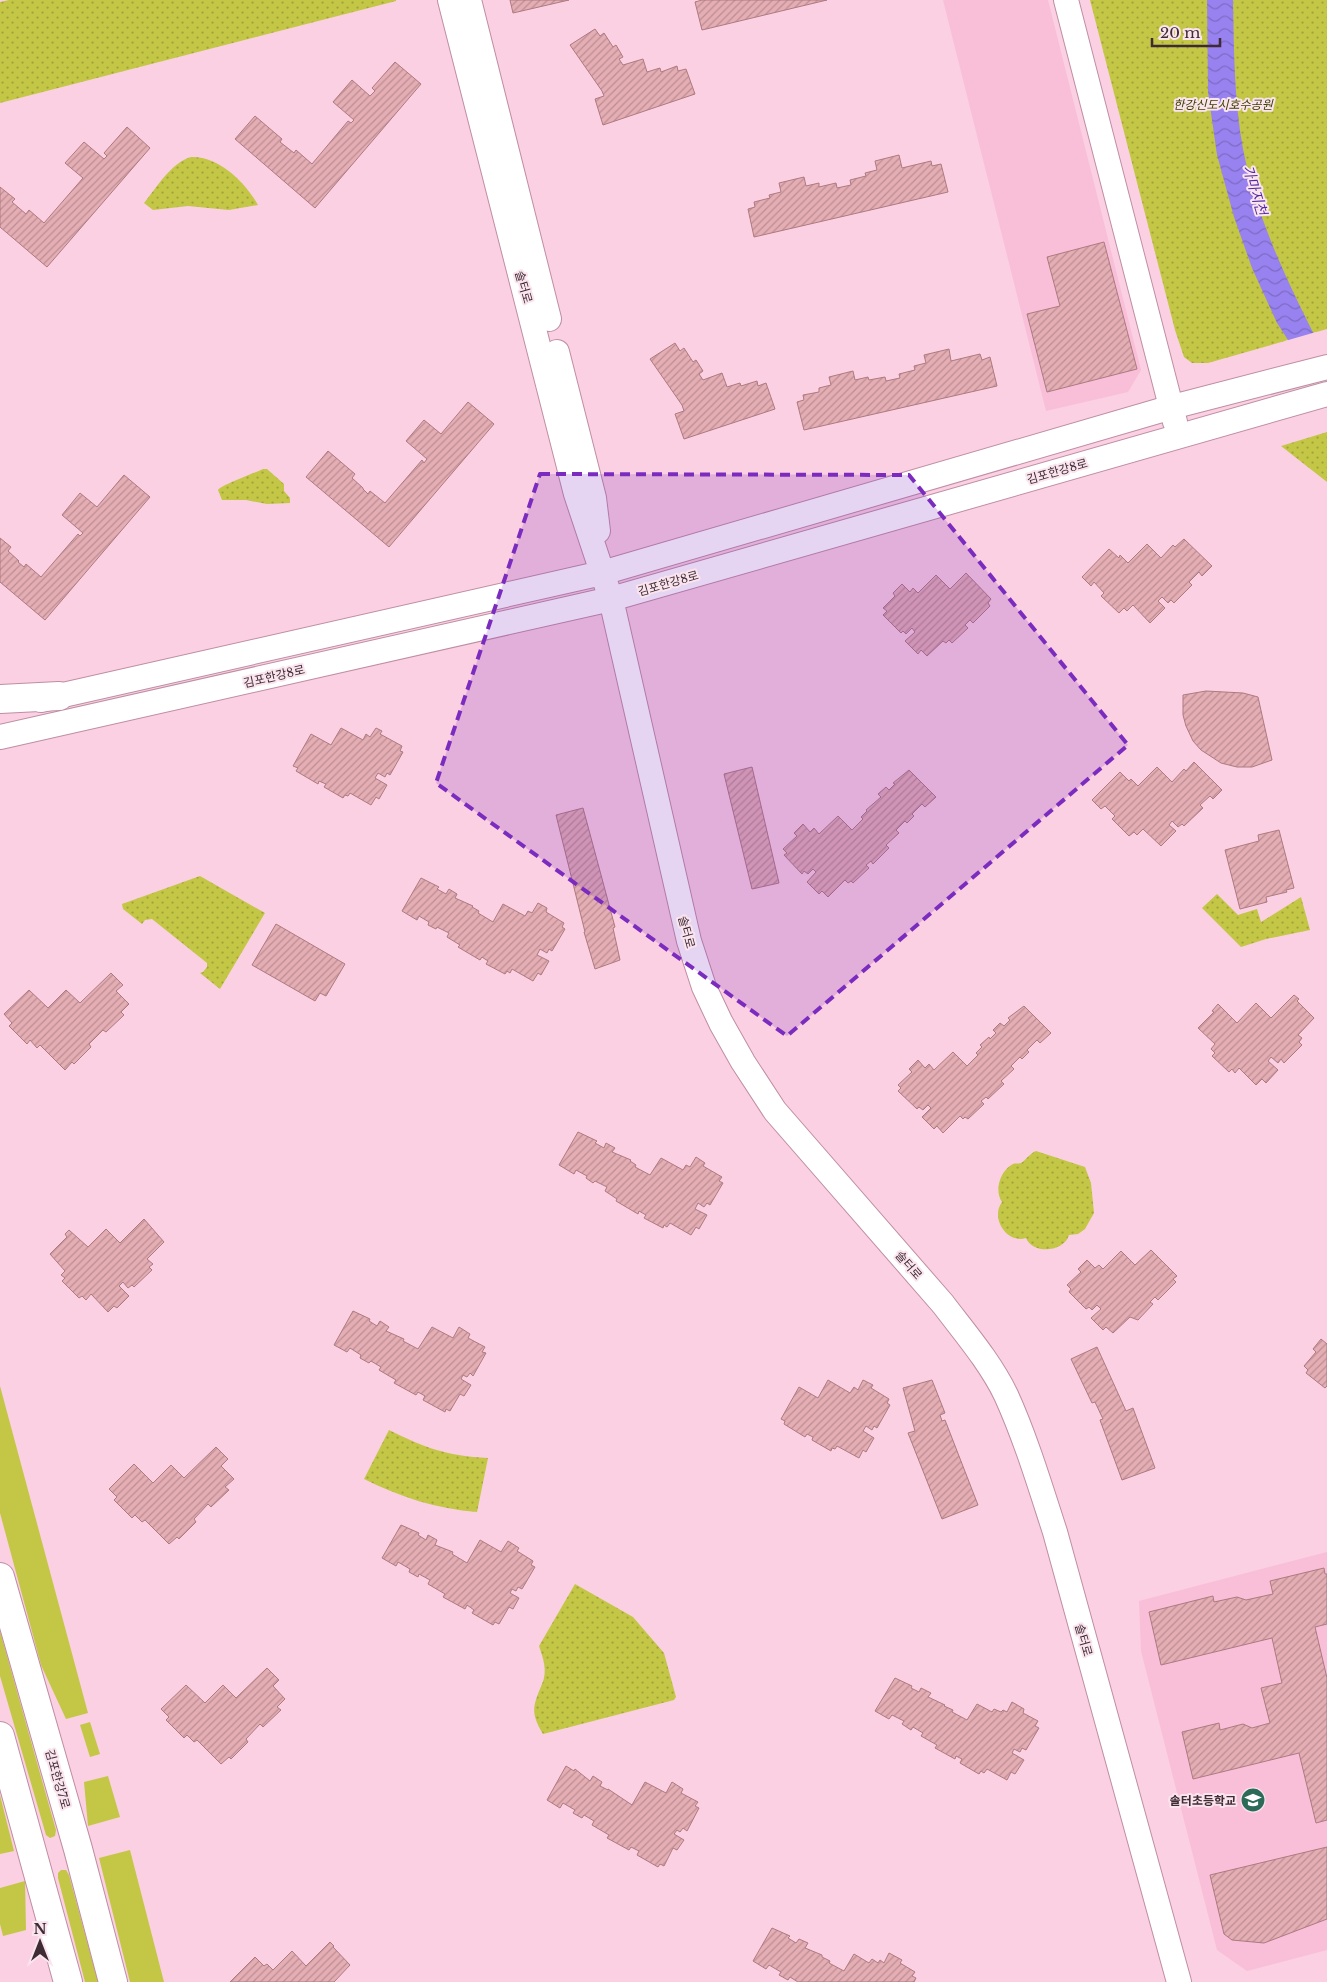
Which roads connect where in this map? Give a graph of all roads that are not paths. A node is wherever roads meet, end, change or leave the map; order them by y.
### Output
1 (450, 0) edge
2 (468, 0) edge
3 (1066, 0) edge
4 (1327, 368) edge
5 (1327, 394) edge
6 (1172, 407) junction
7 (1178, 436) junction
8 (602, 573) junction
9 (611, 599) junction
10 (59, 696) junction
11 (0, 699) edge
12 (0, 709) edge
13 (67, 722) junction
14 (0, 737) edge
15 (0, 750) edge
16 (0, 1577) edge
17 (0, 1736) edge
18 (68, 1982) edge
19 (113, 1982) edge
20 (1179, 1982) edge

1 - 8 street, 솔터로
2 - 8 street, 솔터로
3 - 6 street
4 - 6 street
5 - 7 street, 김포한강8로
6 - 7 street
6 - 8 street
7 - 9 street, 김포한강8로
8 - 9 street, 솔터로
8 - 10 street
9 - 13 street, 김포한강8로
9 - 20 street, 솔터로
10 - 11 main road
10 - 12 street
13 - 14 street, 김포한강8로
13 - 15 street
16 - 19 main road, 김포한강7로
17 - 18 main road

